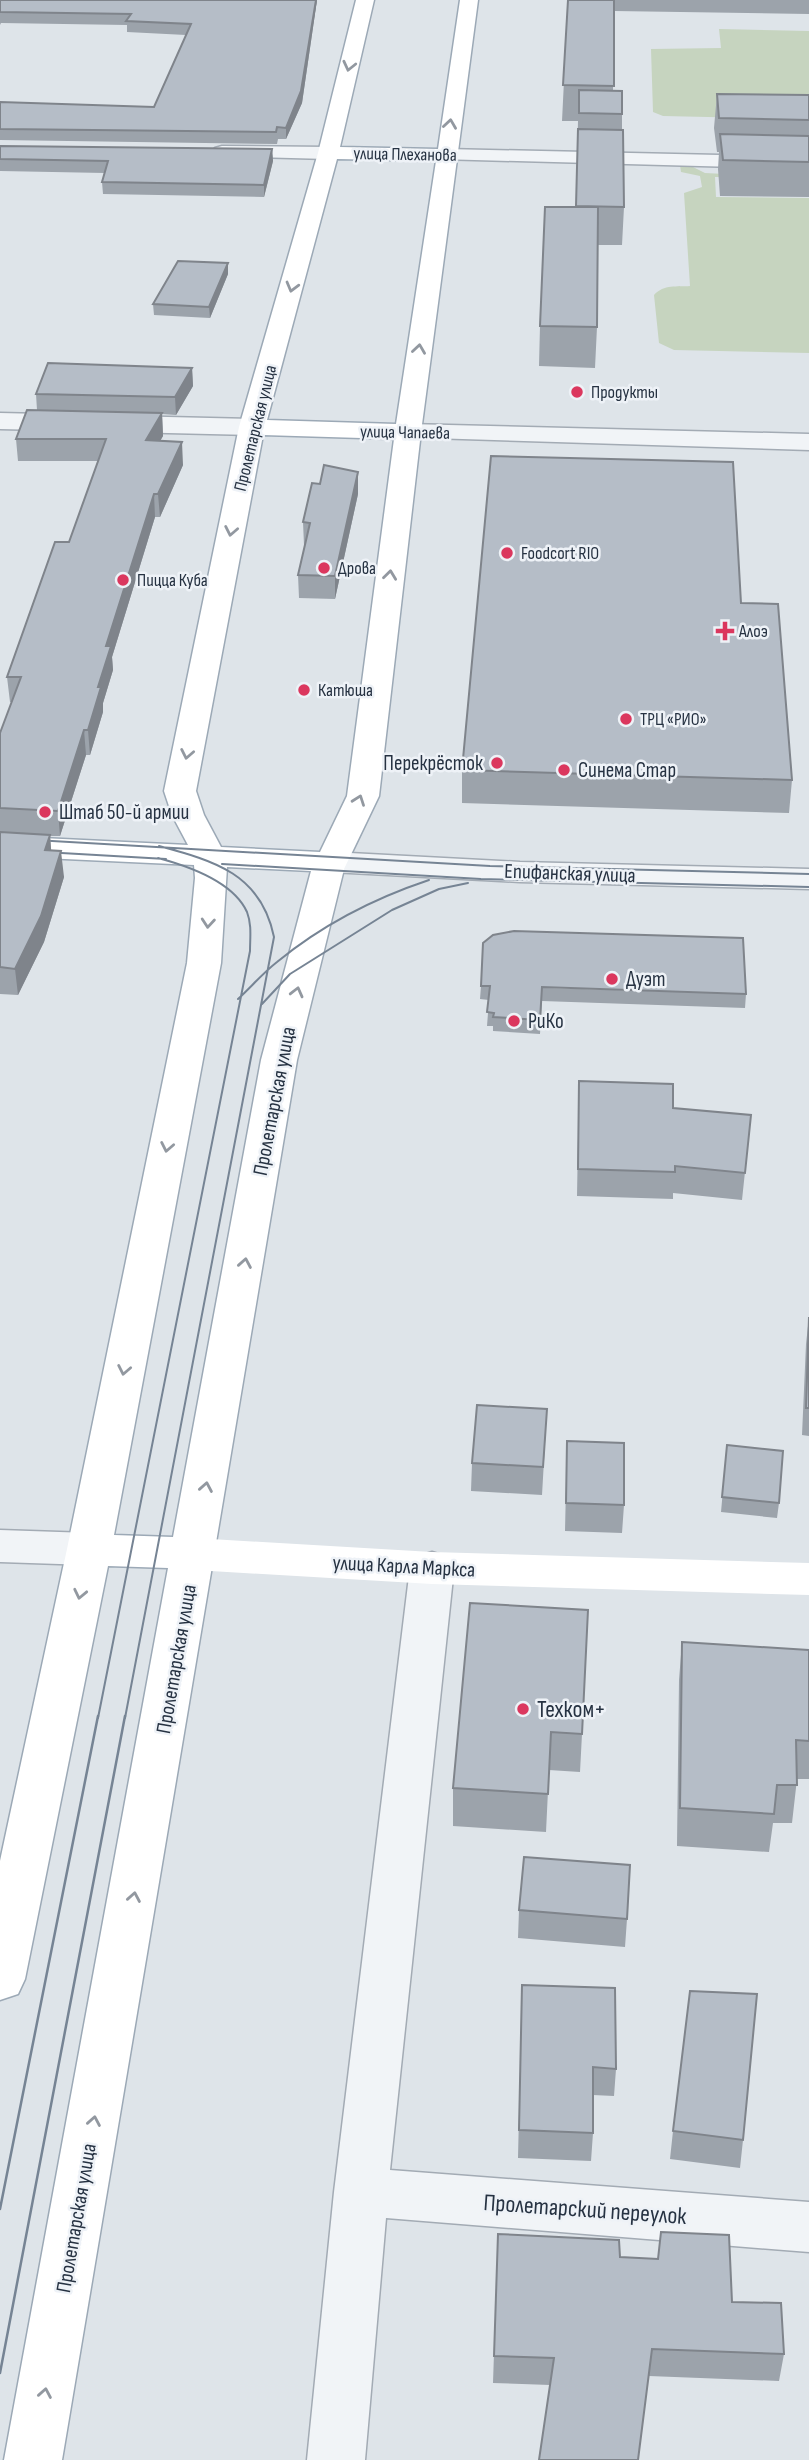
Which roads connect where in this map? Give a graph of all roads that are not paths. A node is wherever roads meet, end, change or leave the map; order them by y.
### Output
1 (365, 0) edge
2 (469, 0) edge
3 (204, 151) edge
4 (328, 153) junction
5 (446, 155) junction
6 (809, 163) edge
7 (0, 421) edge
8 (252, 428) junction
9 (408, 432) junction
10 (809, 442) edge
11 (0, 846) edge
12 (210, 856) junction
13 (331, 862) junction
14 (809, 879) edge
15 (0, 1546) edge
16 (89, 1549) junction
17 (194, 1554) junction
18 (432, 1568) junction
19 (809, 1579) edge
20 (0, 1979) edge
21 (361, 2192) junction
22 (809, 2227) edge
23 (33, 2460) edge
24 (336, 2460) edge

1 -> 4 main road, Пролетарская улица
5 -> 2 main road, Пролетарская улица
3 - 4 street, улица Плеханова
4 - 5 main road, улица Плеханова
4 -> 8 main road, Пролетарская улица
5 - 6 street, улица Плеханова
9 -> 5 main road, Пролетарская улица
7 - 8 street, улица Чапаева
8 - 9 main road, улица Чапаева
8 -> 12 main road, Пролетарская улица
9 - 10 street, улица Чапаева
13 -> 9 main road, Пролетарская улица
11 - 12 main road
12 - 13 main road
12 -> 16 main road, Пролетарская улица
13 - 14 street, Епифанская улица
17 -> 13 main road, Пролетарская улица
15 - 16 street, улица Карла Маркса
16 - 17 main road, улица Карла Маркса
16 -> 20 main road, Пролетарская улица
17 - 18 main road, улица Карла Маркса
23 -> 17 main road, Пролетарская улица
18 - 19 main road, улица Карла Маркса
18 - 21 street
21 - 22 street, Пролетарский переулок
21 - 24 street

